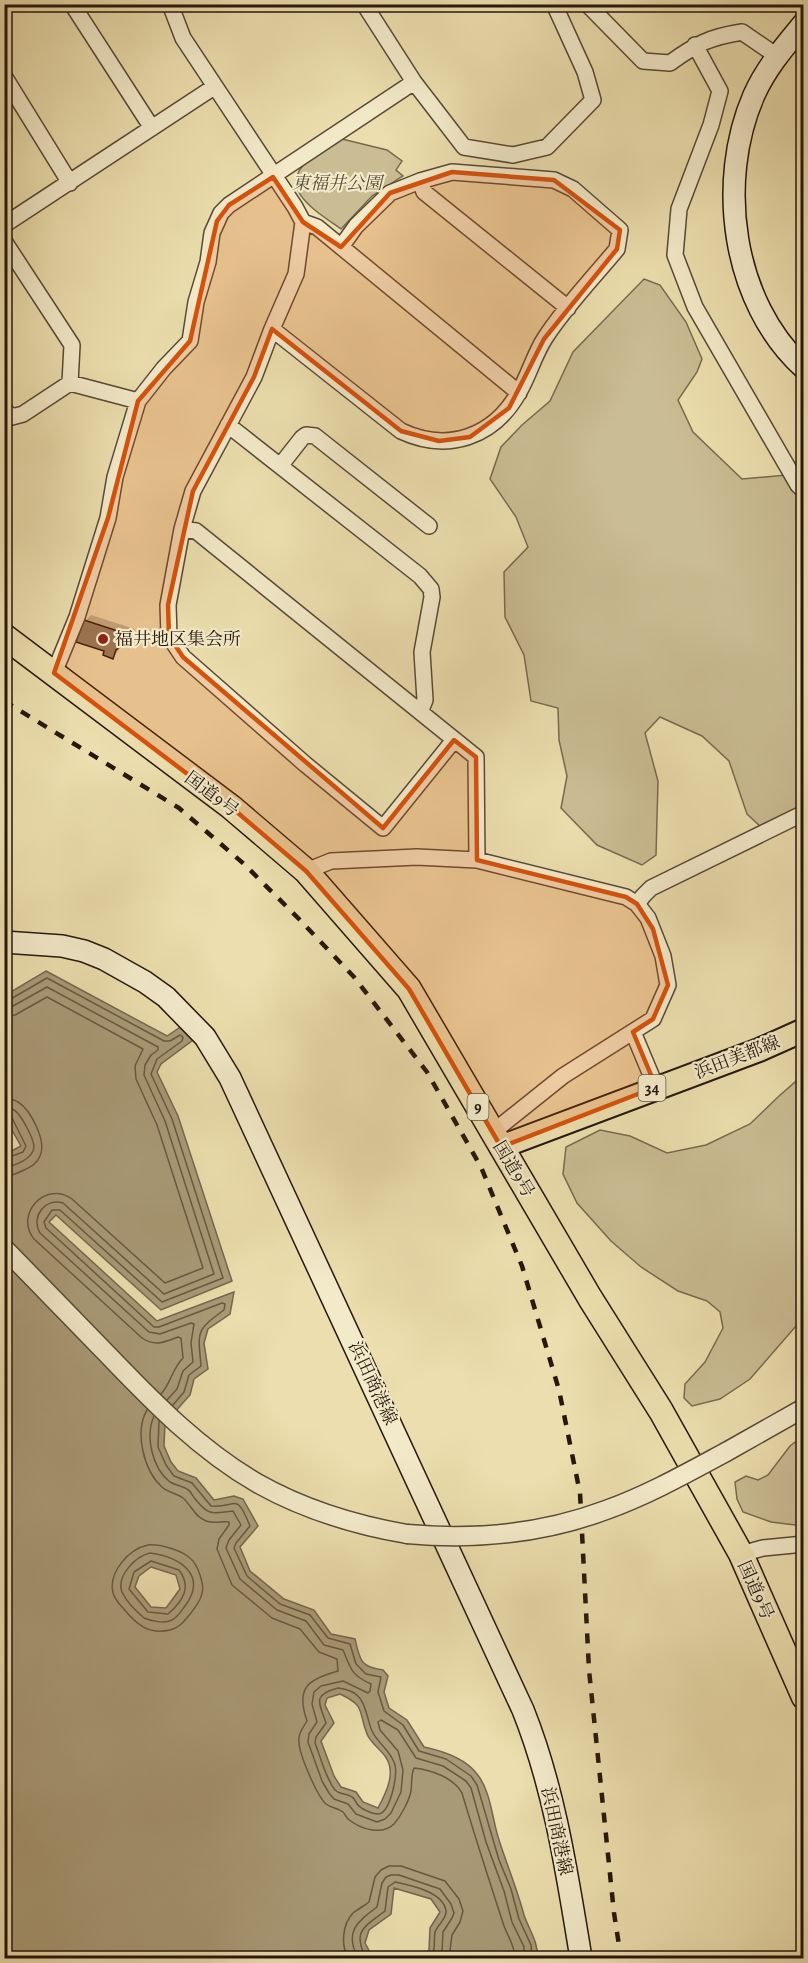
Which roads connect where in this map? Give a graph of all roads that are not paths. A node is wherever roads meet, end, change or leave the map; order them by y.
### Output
1 (72, 4) edge
2 (170, 4) edge
3 (364, 4) edge
4 (554, 4) edge
5 (587, 4) edge
6 (804, 23) edge
7 (695, 45) junction
8 (777, 56) junction
9 (4, 76) edge
10 (414, 82) junction
11 (214, 87) junction
12 (152, 128) junction
13 (273, 177) junction
14 (420, 181) junction
15 (70, 183) junction
16 (303, 222) junction
17 (4, 225) edge
18 (4, 242) edge
19 (341, 248) junction
20 (568, 308) junction
21 (272, 329) junction
22 (804, 368) edge
23 (70, 382) junction
24 (519, 393) junction
25 (138, 401) junction
26 (4, 410) edge
27 (228, 425) junction
28 (279, 465) junction
29 (804, 491) edge
30 (429, 526) dead end
31 (182, 529) junction
32 (4, 636) edge
33 (54, 673) junction
34 (420, 712) junction
35 (454, 740) junction
36 (804, 813) edge
37 (477, 860) junction
38 (306, 872) junction
39 (637, 904) junction
40 (4, 942) edge
41 (804, 1030) edge
42 (633, 1032) junction
43 (656, 1087) junction
44 (497, 1140) junction
45 (4, 1248) edge
46 (804, 1408) edge
47 (804, 1544) edge
48 (741, 1554) junction
49 (804, 1697) edge
50 (581, 1959) edge

1 - 12 street
2 - 11 street
3 - 10 street
4 - 10 street
5 - 7 street
6 - 8 main road
7 - 8 street
7 - 29 street
8 - 22 main road
9 - 15 street
10 - 13 street
11 - 12 street
11 - 13 street
12 - 15 street
13 - 16 street
13 - 25 street
14 - 19 street
14 - 20 street
14 - 20 street
15 - 17 street
16 - 19 street
16 - 21 street
18 - 23 street
19 - 24 street
20 - 24 street
21 - 24 street
21 - 27 street
23 - 25 street
23 - 26 street
25 - 33 street
27 - 28 street
27 - 31 street
28 - 30 street
28 - 34 street
31 - 34 street
31 - 35 street
32 - 33 highway, 国道9号 / 9
33 - 38 highway, 国道9号 / 9
34 - 35 street
35 - 37 street
36 - 39 street
37 - 38 street
37 - 39 street
38 - 44 highway, 国道9号 / 9
39 - 42 street
40 - 50 main road, 浜田商港線
41 - 43 main road, 浜田美都線 / 34
42 - 43 street
42 - 44 street
43 - 44 main road, 浜田美都線 / 34
44 - 48 highway, 国道9号 / 9
45 - 46 street, bridge
47 - 48 street
48 - 49 highway, 国道9号 / 9

